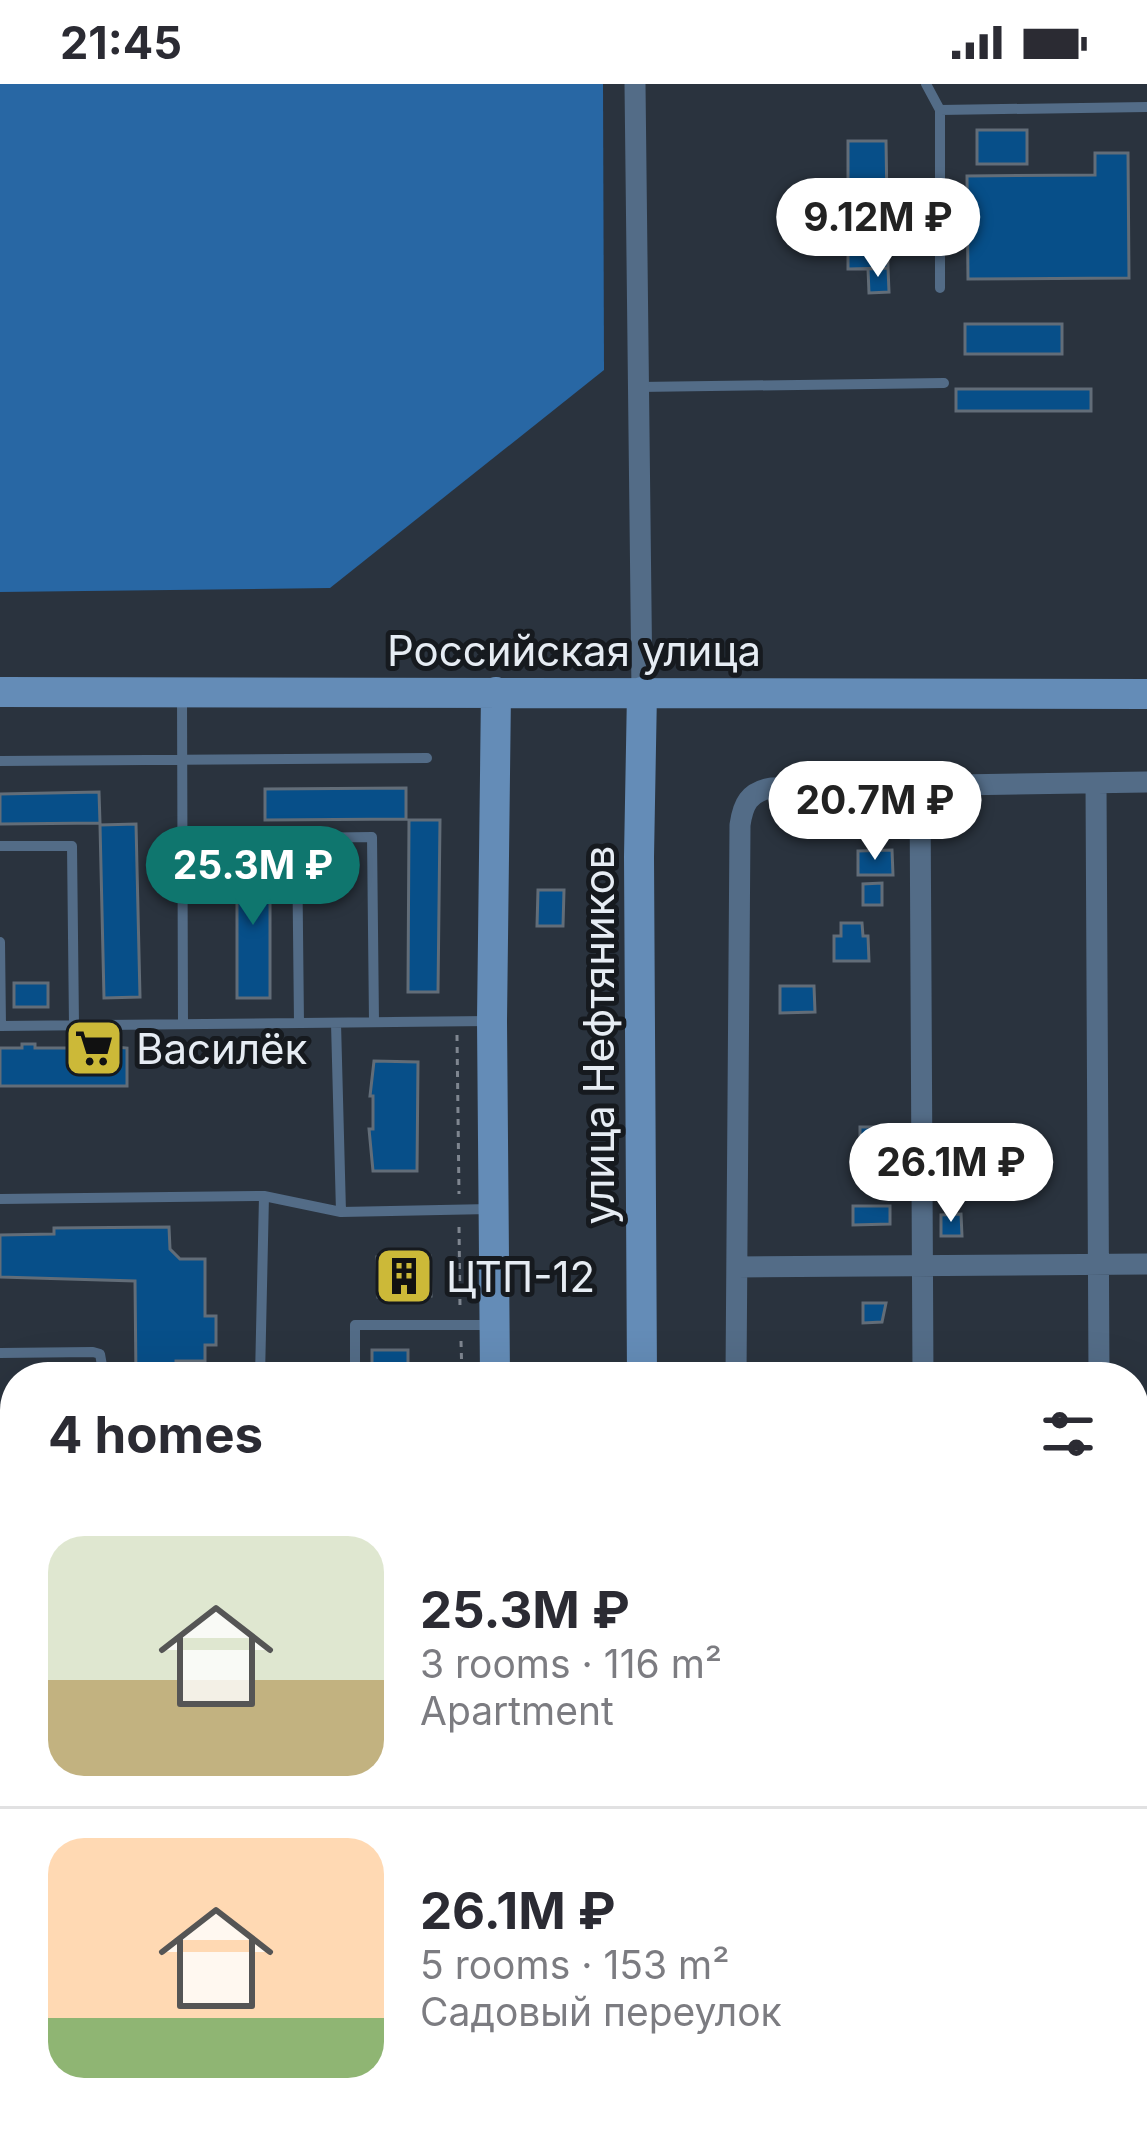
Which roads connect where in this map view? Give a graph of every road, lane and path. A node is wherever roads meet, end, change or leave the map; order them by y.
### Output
1 (635, 84) edge
2 (926, 84) edge
3 (1147, 107) edge
4 (940, 110) junction
5 (940, 288) dead end
6 (944, 383) dead end
7 (639, 387) junction
8 (0, 692) edge
9 (182, 692) junction
10 (496, 692) junction
11 (642, 692) junction
12 (1147, 694) edge
13 (427, 758) dead end
14 (182, 759) junction
15 (0, 761) edge
16 (1147, 782) edge
17 (1096, 783) junction
18 (920, 786) junction
19 (0, 846) edge
20 (0, 942) edge
21 (493, 1021) junction
22 (336, 1022) junction
23 (374, 1022) junction
24 (299, 1023) junction
25 (183, 1024) junction
26 (74, 1025) junction
27 (0, 1026) edge
28 (264, 1196) junction
29 (0, 1198) edge
30 (494, 1209) junction
31 (341, 1212) junction
32 (1099, 1264) junction
33 (1147, 1264) edge
34 (922, 1265) junction
35 (737, 1267) junction
36 (494, 1325) junction
37 (0, 1353) edge
38 (101, 1362) edge
39 (260, 1362) edge
40 (356, 1362) edge
41 (495, 1362) edge
42 (642, 1362) edge
43 (736, 1362) edge
44 (923, 1362) edge
45 (1099, 1362) edge

1 - 7 street
2 - 4 lane
3 - 4 lane
4 - 5 lane
6 - 7 lane
7 - 11 street
8 - 9 main road, Российская улица
9 - 10 main road, Российская улица
9 - 14 lane
10 - 11 main road, Российская улица
10 - 21 main road
11 - 12 main road, Российская улица
11 - 42 main road, улица Нефтяников
13 - 14 lane
14 - 15 lane
14 - 25 lane
16 - 17 street
17 - 18 street
17 - 32 street
18 - 34 street
18 - 35 street
19 - 26 lane
20 - 27 lane
21 - 23 lane
21 - 30 main road
22 - 23 lane
22 - 24 lane
22 - 31 lane
23 - 24 lane
24 - 25 lane
25 - 26 lane
26 - 27 lane
28 - 29 lane
28 - 31 lane
28 - 39 lane
30 - 31 lane
30 - 36 main road
32 - 33 street
32 - 34 street
32 - 45 street
34 - 35 street
34 - 44 street
35 - 43 street
36 - 40 lane
36 - 41 main road
37 - 38 lane

